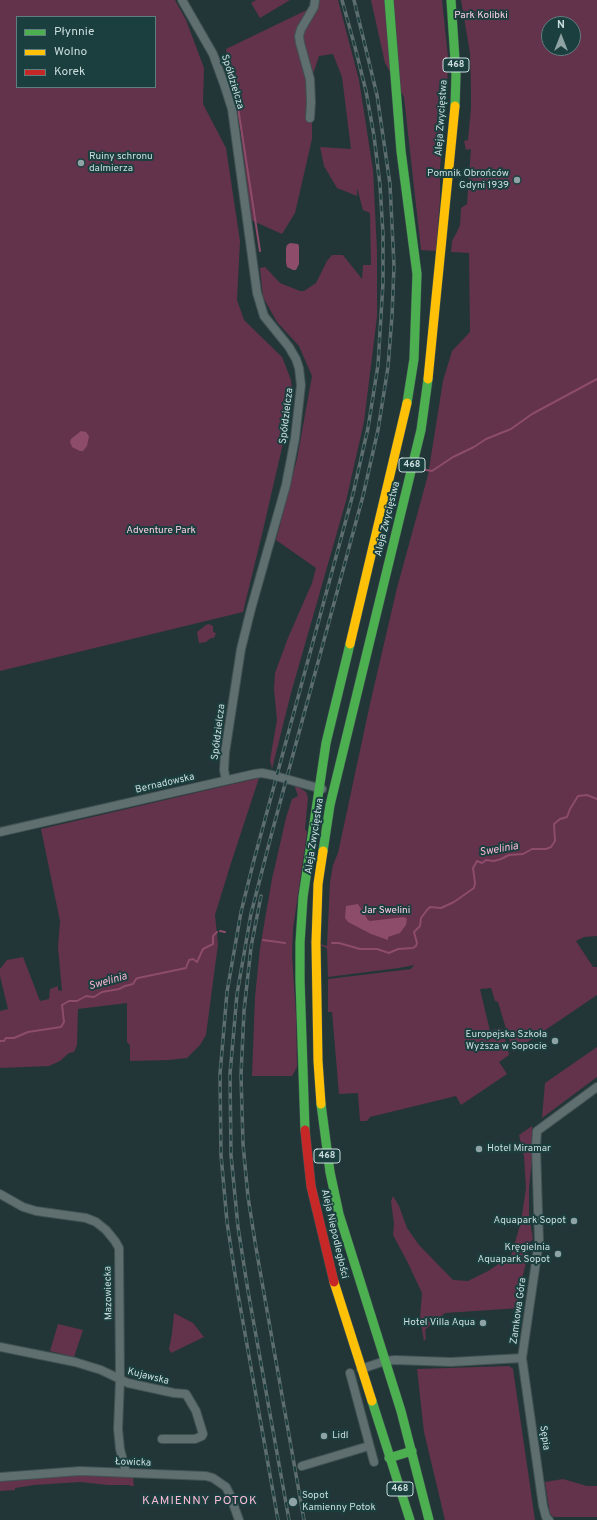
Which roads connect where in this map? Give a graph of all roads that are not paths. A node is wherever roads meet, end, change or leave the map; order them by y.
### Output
1 (182, 0) edge
2 (315, 0) edge
3 (389, 0) edge
4 (451, 0) edge
5 (310, 118) dead end
6 (226, 780) junction
7 (318, 788) junction
8 (333, 793) junction
9 (0, 832) edge
10 (300, 943) joint
11 (316, 943) joint
12 (597, 1088) edge
13 (0, 1194) edge
14 (0, 1346) edge
15 (522, 1358) junction
16 (385, 1362) junction
17 (361, 1369) junction
18 (350, 1372) dead end
19 (120, 1380) junction
20 (162, 1439) dead end
21 (369, 1446) junction
22 (412, 1451) junction
23 (389, 1458) junction
24 (374, 1462) dead end
25 (302, 1466) dead end
26 (126, 1472) junction
27 (0, 1477) edge
28 (239, 1520) edge
29 (410, 1520) edge
30 (429, 1520) edge
31 (549, 1520) edge

1 - 6 street, Spółdzielcza
2 - 5 street
3 - 7 main road, Aleja Zwycięstwa / 468
4 - 8 main road, Aleja Zwycięstwa / 468
6 - 7 street, Bernadowska
6 - 9 street, Bernadowska
7 - 8 street, Bernadowska
7 - 10 main road, Aleja Zwycięstwa / 468
8 - 11 main road, Aleja Zwycięstwa / 468
10 - 17 main road, Aleja Niepodległości / 468
11 - 16 main road, Aleja Niepodległości / 468
12 - 15 street, Zamkowa Góra
13 - 19 street, Mazowiecka
14 - 19 street, Kujawska
15 - 16 street, Zamkowa Góra
15 - 31 street, Sępia
16 - 17 street, Zamkowa Góra
16 - 22 main road, Aleja Niepodległości / 468
17 - 23 main road, Aleja Niepodległości / 468
18 - 21 street
19 - 20 street, Kujawska
19 - 26 street, Mazowiecka
21 - 24 street
21 - 25 street
22 - 23 main road
22 - 30 main road, Aleja Niepodległości / 468
23 - 29 main road, Aleja Niepodległości / 468
26 - 27 street, Łowicka
26 - 28 street, Łowicka

